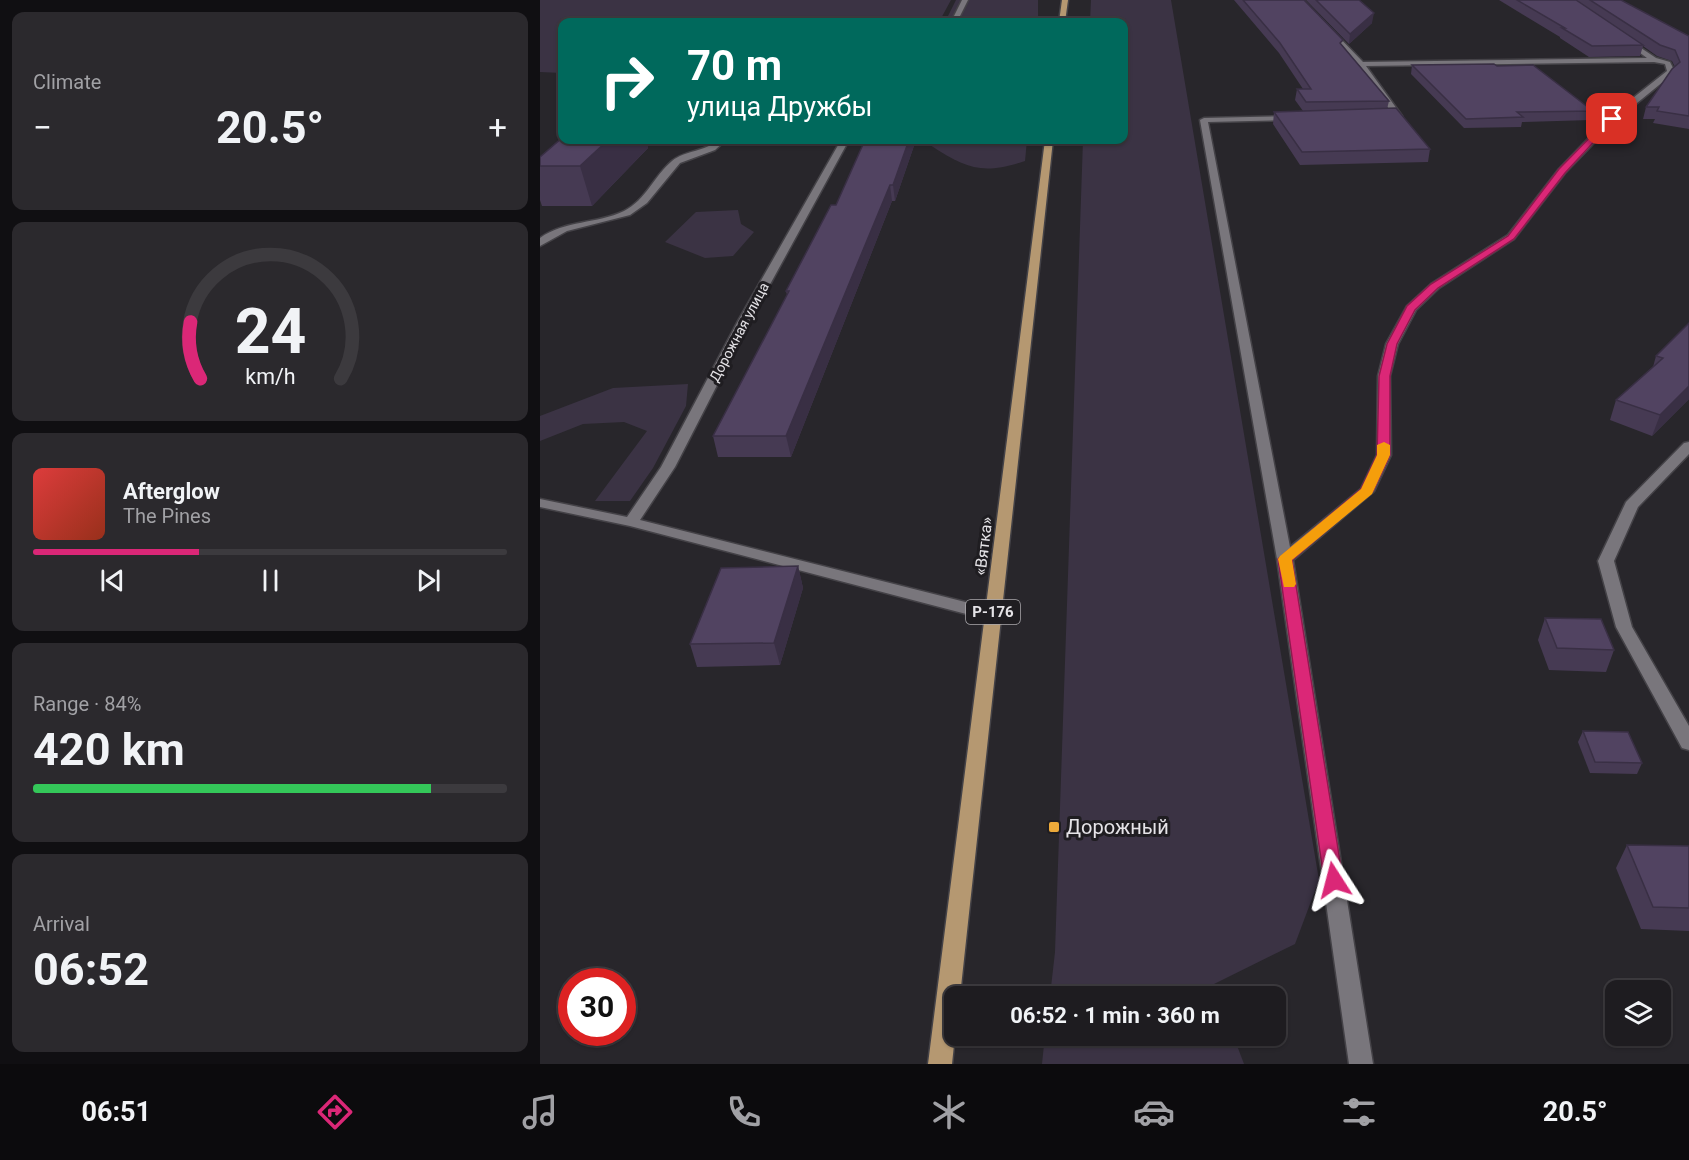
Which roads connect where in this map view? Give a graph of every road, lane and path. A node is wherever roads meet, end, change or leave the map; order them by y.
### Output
1 (965, 0) edge
2 (1065, 0) edge
3 (1300, 0) edge
4 (956, 18) edge
5 (1063, 18) edge
6 (1617, 34) edge
7 (1654, 60) junction
8 (1361, 64) junction
9 (1375, 116) edge
10 (1307, 118) edge
11 (718, 144) edge
12 (843, 144) edge
13 (1049, 144) edge
14 (540, 243) edge
15 (1689, 446) edge
16 (540, 503) edge
17 (631, 522) junction
18 (1285, 559) junction
19 (993, 615) junction
20 (1689, 743) edge
21 (940, 1064) edge
22 (1361, 1064) edge

1 - 4 street
2 - 5 main road
3 - 8 street
6 - 7 street
7 - 8 street
7 - 18 street
8 - 9 street
10 - 18 street
11 - 14 street
12 - 17 street, Дорожная улица
13 - 19 main road, «Вятка» / Р-176
15 - 20 street
16 - 17 street
17 - 19 street
18 - 22 street
19 - 21 main road, «Вятка» / Р-176

